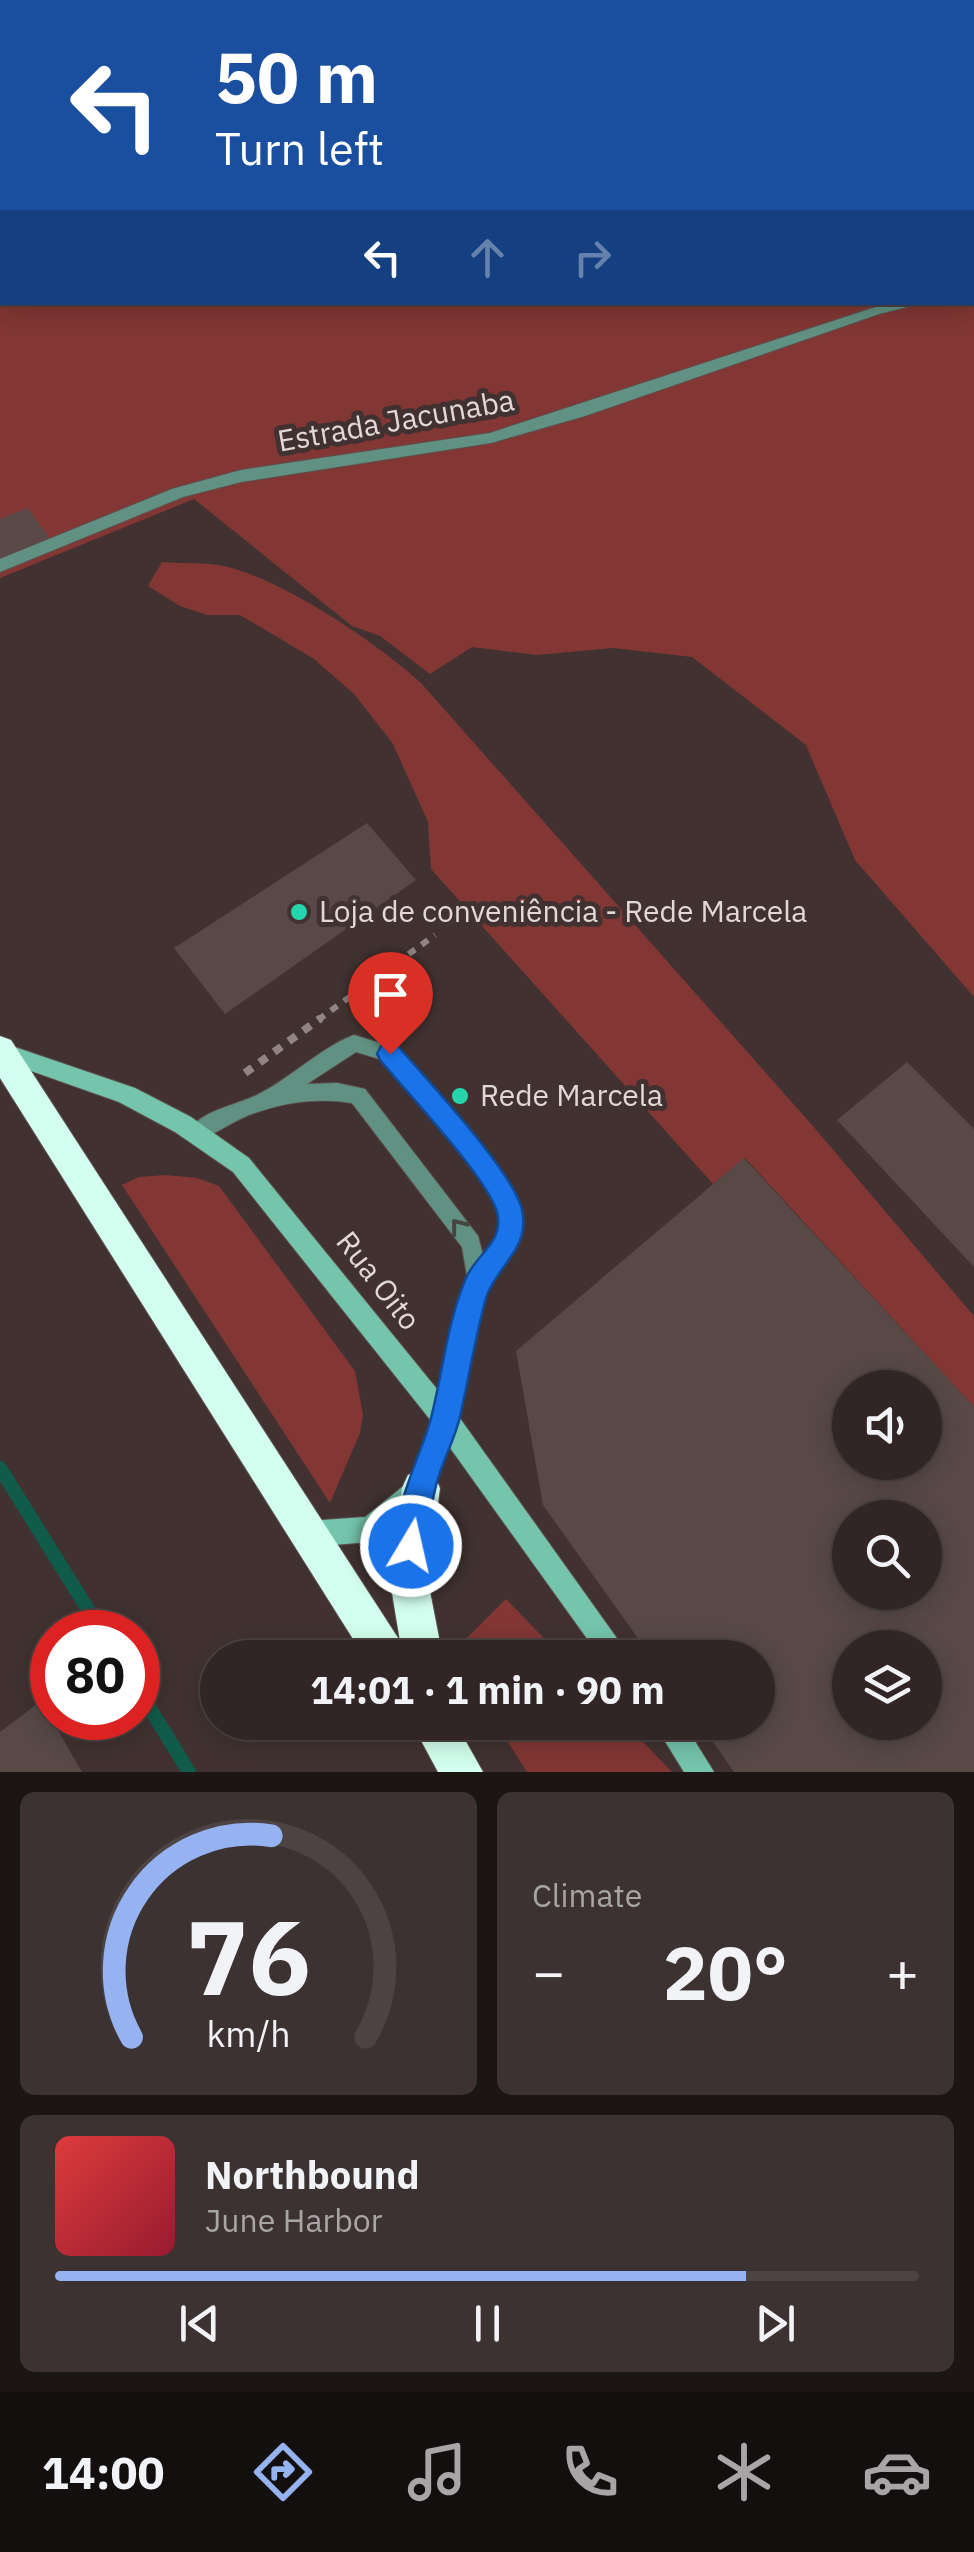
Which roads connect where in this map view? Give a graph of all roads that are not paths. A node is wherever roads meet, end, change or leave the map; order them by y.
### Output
1 (907, 305) edge
2 (0, 566) edge
3 (0, 1051) edge
4 (264, 1100) junction
5 (198, 1131) junction
6 (478, 1281) junction
7 (445, 1419) junction
8 (420, 1488) junction
9 (308, 1534) junction
10 (376, 1640) edge
11 (420, 1640) edge
12 (605, 1640) edge
13 (678, 1740) edge
14 (700, 1772) edge

1 - 2 street, Estrada Jacunaba
3 - 5 street, Rua Oito
3 - 9 highway
4 - 5 lane
6 -> 4 lane
4 - 6 lane
5 - 7 street, Rua Oito
6 - 7 lane
7 - 8 street
7 - 12 street, Rua Oito
8 - 9 street
8 - 11 highway
9 - 10 highway
13 - 14 street

